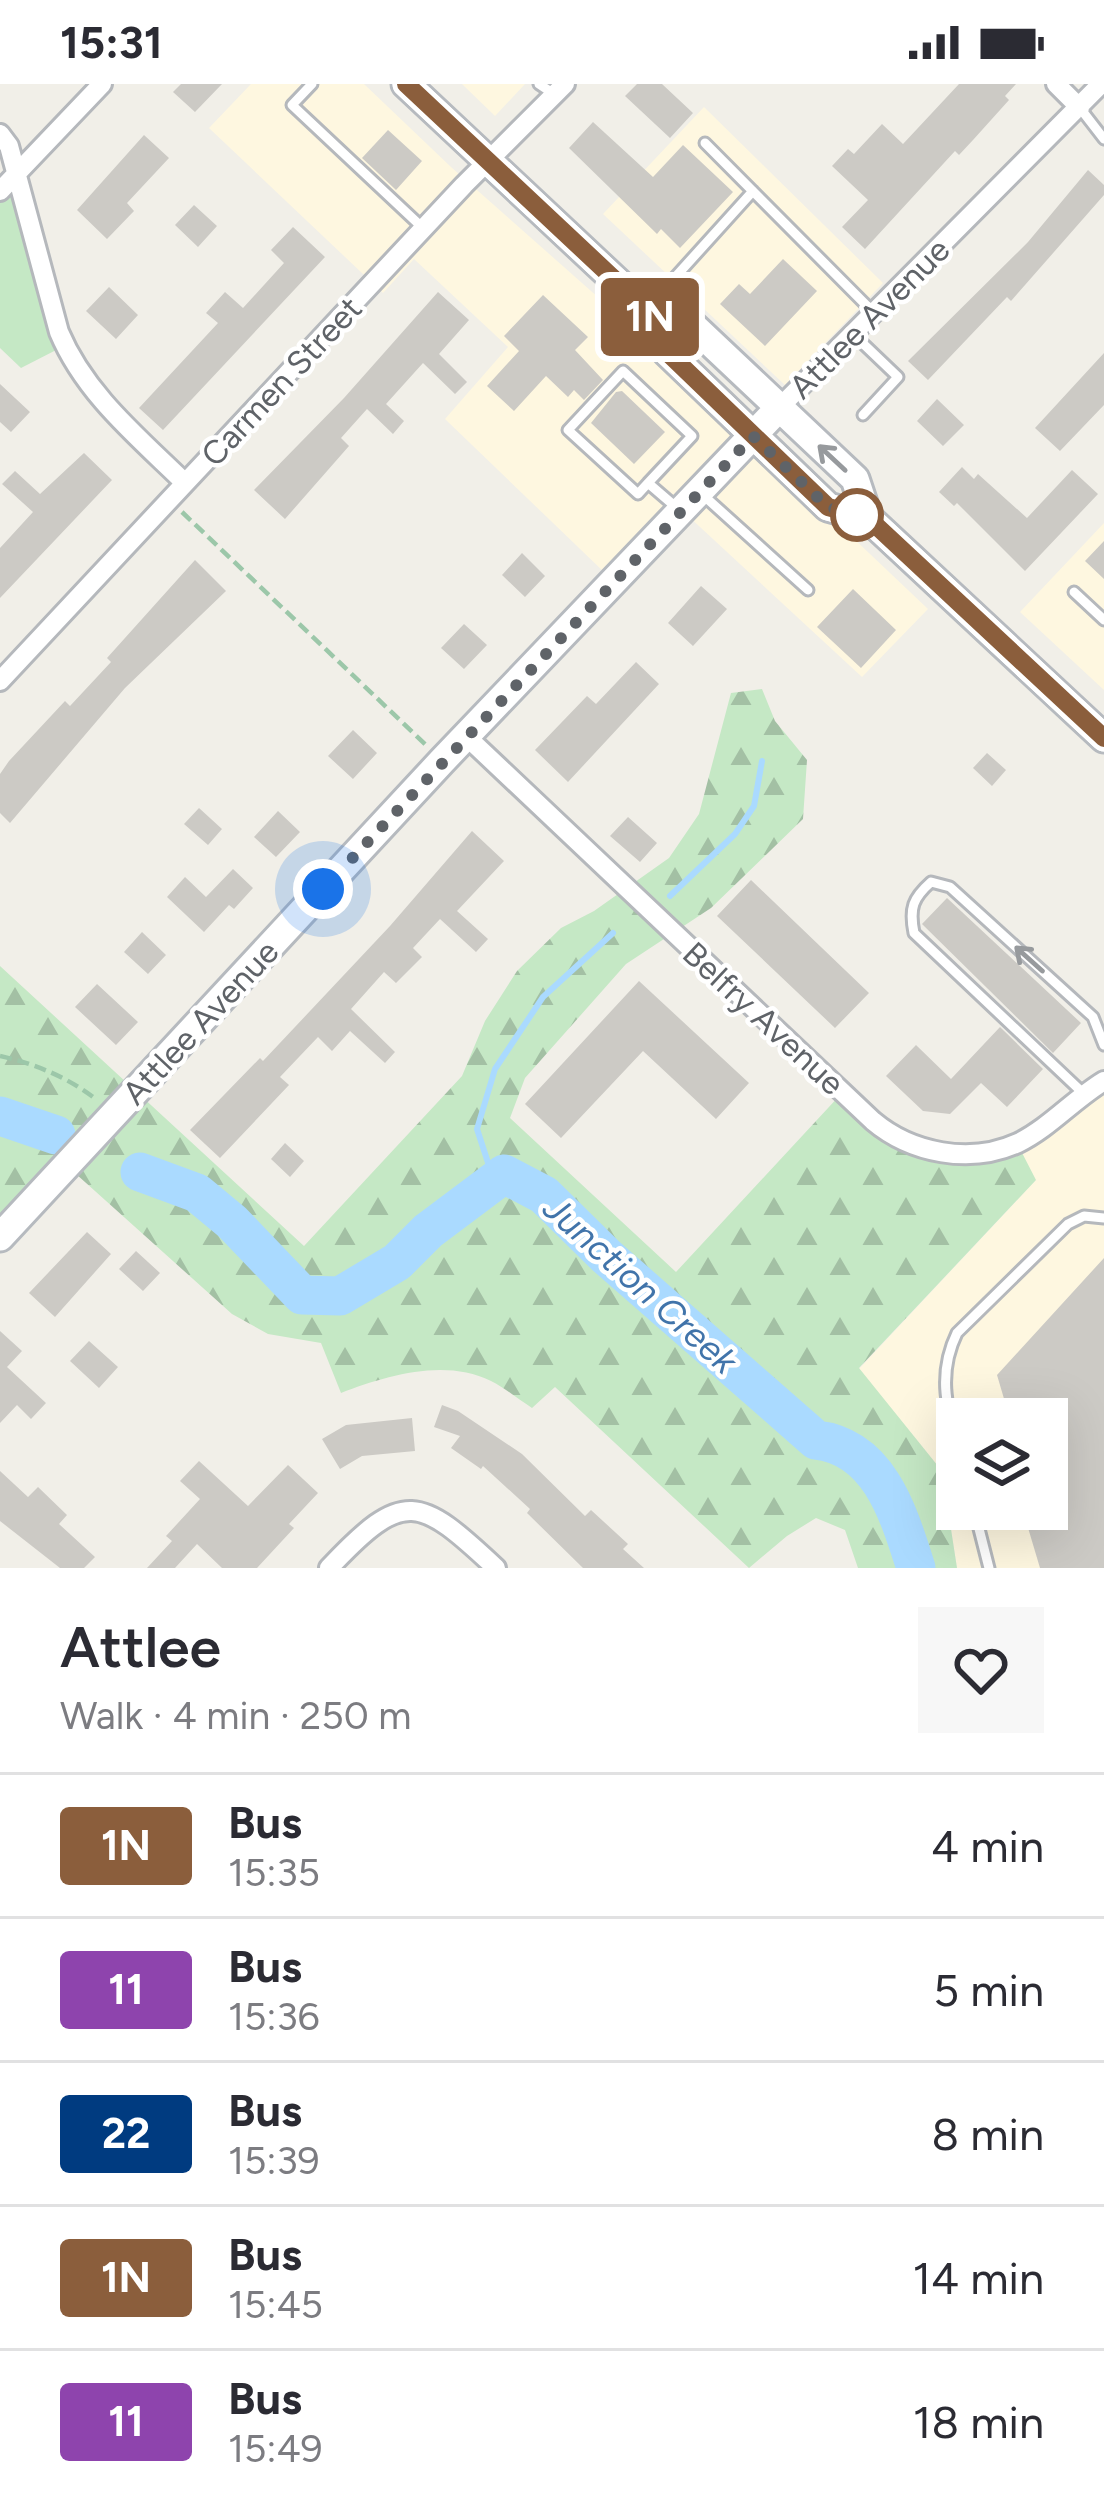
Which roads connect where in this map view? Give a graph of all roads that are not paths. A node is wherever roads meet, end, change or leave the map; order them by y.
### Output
1 (102, 84) edge
2 (312, 84) edge
3 (406, 84) edge
4 (1057, 84) edge
5 (1101, 84) edge
6 (553, 88) edge
7 (1084, 112) junction
8 (1104, 120) edge
9 (0, 134) edge
10 (1104, 140) edge
11 (705, 143) dead end
12 (488, 162) junction
13 (17, 173) junction
14 (0, 191) edge
15 (753, 191) junction
16 (424, 229) junction
17 (646, 309) junction
18 (874, 313) junction
19 (854, 334) junction
20 (778, 408) junction
21 (863, 415) dead end
22 (753, 436) junction
23 (185, 483) junction
24 (648, 483) junction
25 (690, 501) junction
26 (868, 518) junction
27 (808, 590) dead end
28 (1074, 592) dead end
29 (1104, 620) edge
30 (0, 681) edge
31 (466, 736) junction
32 (1104, 738) edge
33 (1104, 1045) edge
34 (1104, 1081) edge
35 (1083, 1093) junction
36 (1104, 1217) edge
37 (0, 1237) edge
38 (946, 1398) edge
39 (979, 1530) edge
40 (328, 1568) edge
41 (496, 1568) edge
42 (989, 1568) edge

1 - 13 street
2 - 16 lane
3 - 12 main road
4 - 7 street
5 - 7 street, Attlee Avenue
6 - 12 street, Carmen Street
7 - 8 lane
7 - 10 lane
7 - 18 street, Attlee Avenue
9 - 13 street
11 - 15 lane
12 - 16 street, Carmen Street
12 - 17 main road
13 - 14 street
13 - 23 street
15 - 17 lane
15 - 18 lane
16 - 23 street, Carmen Street
17 - 20 main road
17 - 22 main road
18 - 19 street, Attlee Avenue
19 - 20 street, Attlee Avenue
19 - 21 lane
20 - 22 main road, Attlee Avenue
26 -> 20 main road
22 - 25 main road, Attlee Avenue
22 - 26 main road
23 - 30 street, Carmen Street
24 - 24 lane
24 - 25 lane
25 - 27 lane
25 - 31 main road, Attlee Avenue
26 - 32 main road
28 - 29 lane
31 - 35 street, Belfry Avenue
31 - 37 main road, Attlee Avenue
33 -> 35 lane
34 - 35 street, Belfry Avenue
36 - 38 lane
39 - 42 lane
40 - 41 street

